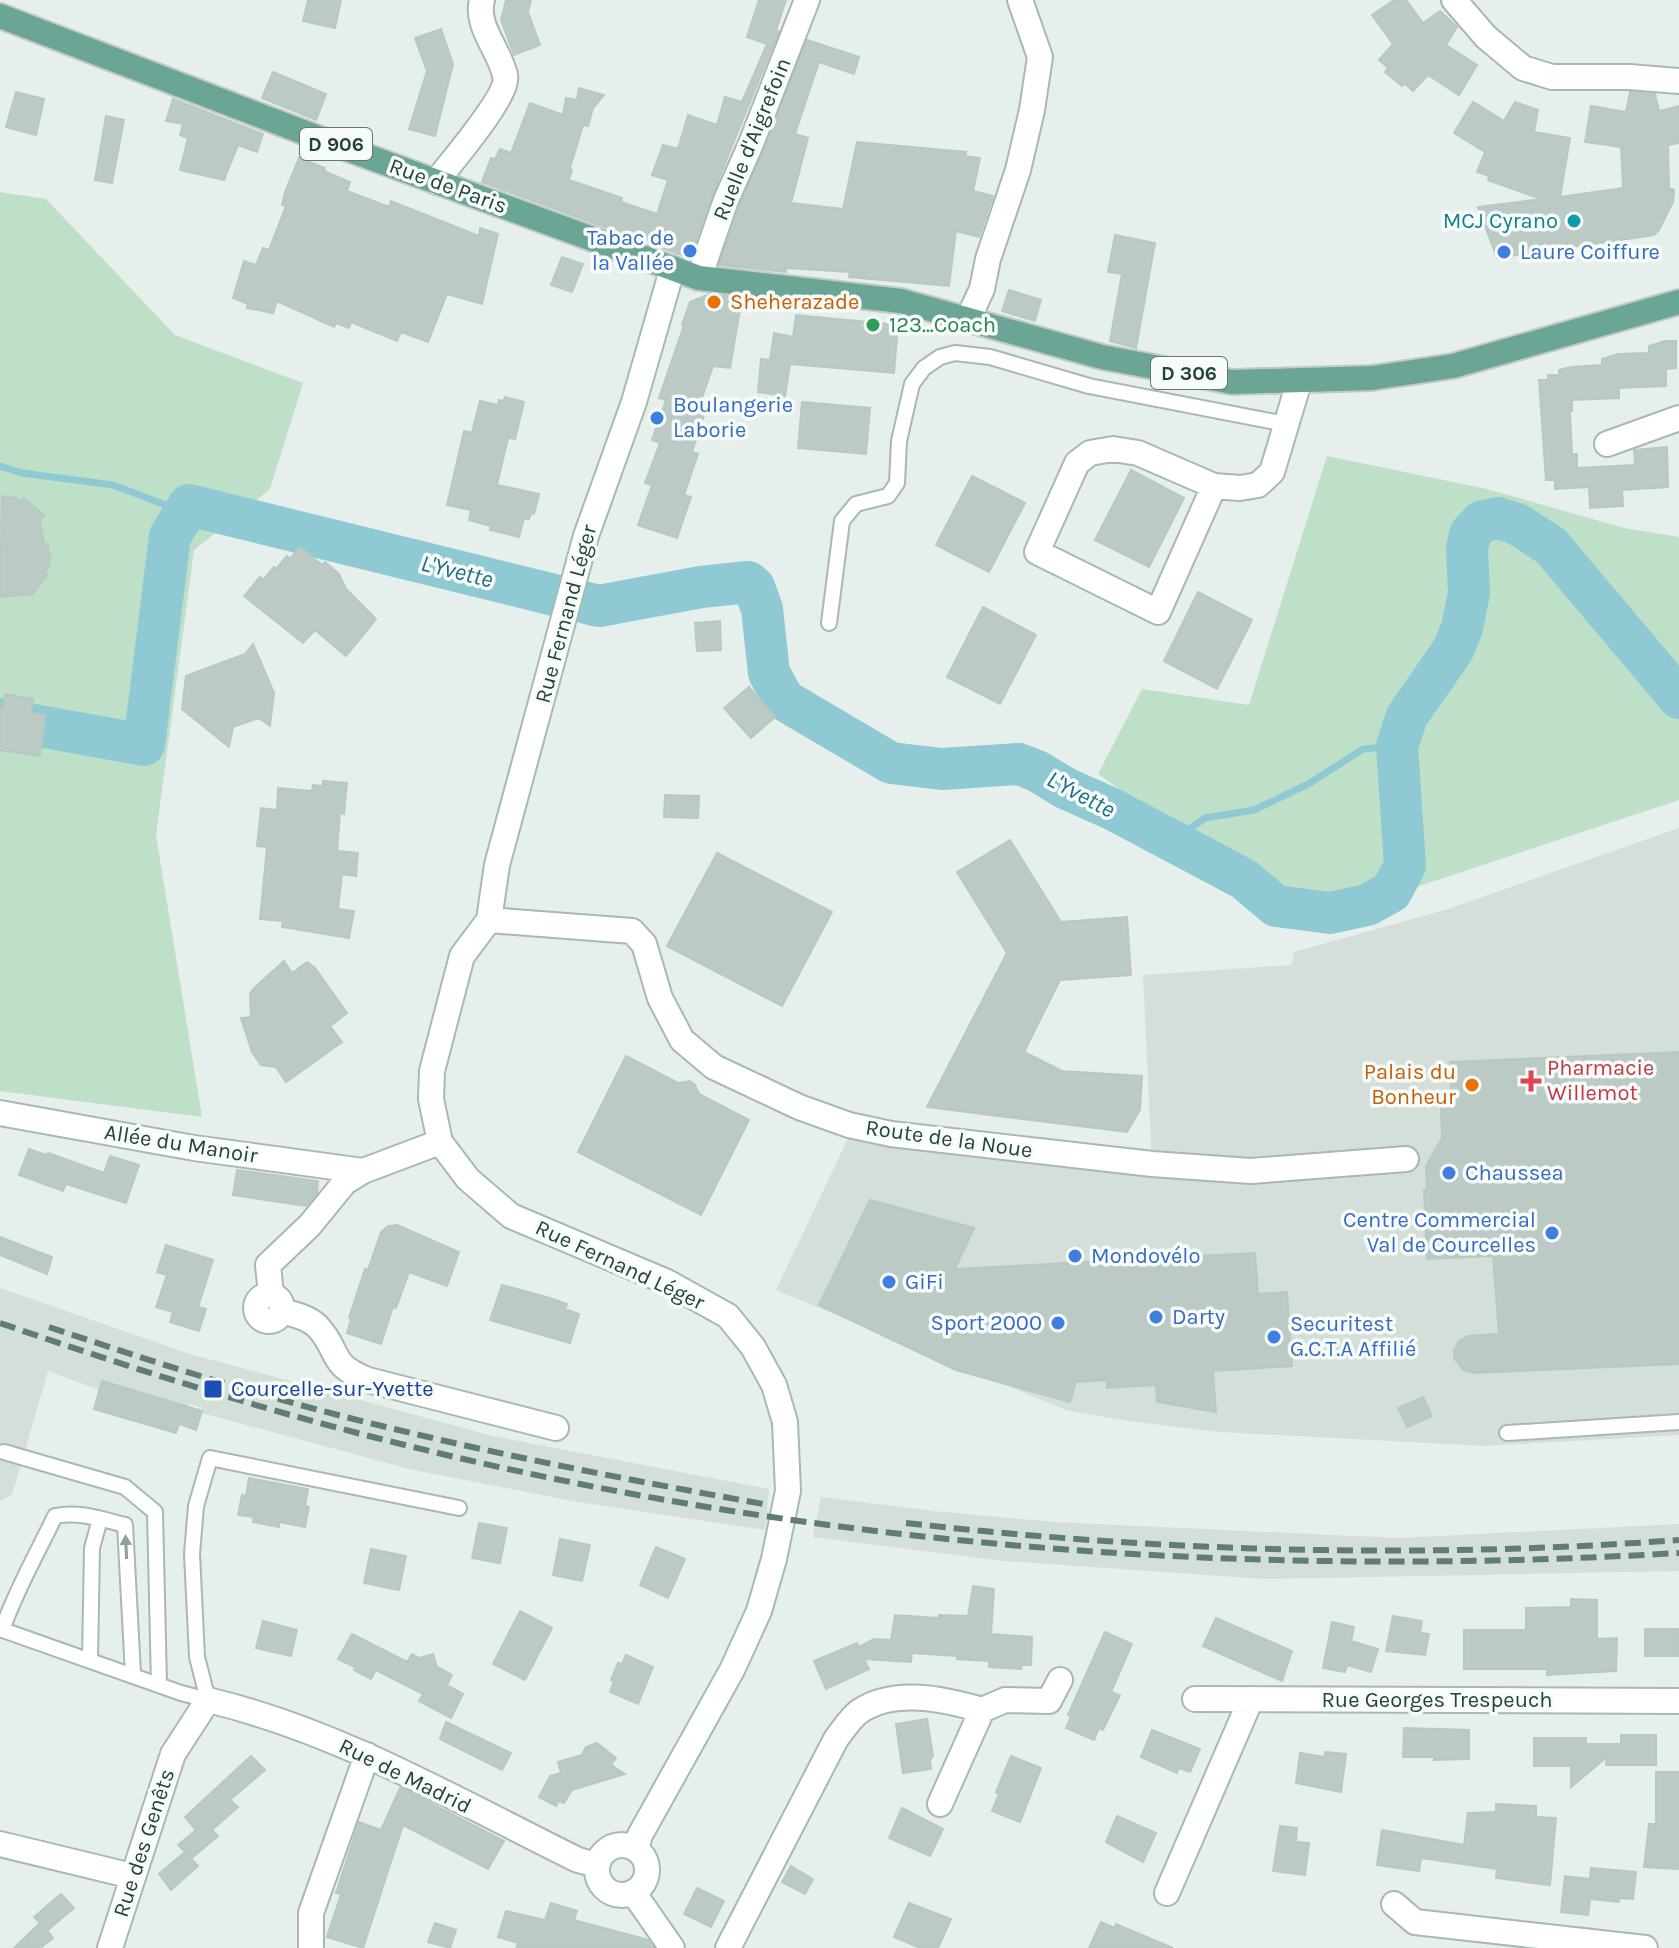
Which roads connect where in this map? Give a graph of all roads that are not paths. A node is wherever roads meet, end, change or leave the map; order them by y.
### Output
1 (482, 0) edge
2 (807, 0) edge
3 (1020, 0) edge
4 (1454, 0) edge
5 (0, 16) edge
6 (1679, 81) edge
7 (436, 182) junction
8 (672, 270) junction
9 (699, 278) junction
10 (1679, 302) edge
11 (968, 319) junction
12 (1299, 382) junction
13 (1679, 418) edge
14 (1286, 424) junction
15 (1607, 444) dead end
16 (1214, 486) junction
17 (829, 623) dead end
18 (489, 920) junction
19 (0, 1113) edge
20 (440, 1142) junction
21 (1406, 1159) dead end
22 (363, 1171) junction
23 (1679, 1422) edge
24 (556, 1428) dead end
25 (1507, 1433) dead end
26 (4, 1452) dead end
27 (459, 1508) dead end
28 (100, 1519) junction
29 (1, 1630) edge
30 (90, 1659) junction
31 (133, 1674) junction
32 (1060, 1680) dead end
33 (159, 1684) junction
34 (1195, 1699) dead end
35 (1251, 1699) junction
36 (208, 1700) junction
37 (1679, 1701) edge
38 (982, 1710) junction
39 (367, 1755) junction
40 (940, 1804) dead end
41 (0, 1844) edge
42 (636, 1849) junction
43 (597, 1865) junction
44 (132, 1876) junction
45 (633, 1892) junction
46 (1167, 1893) dead end
47 (1394, 1904) dead end
48 (110, 1948) edge
49 (311, 1948) edge
50 (672, 1948) edge
51 (728, 1948) edge
52 (1645, 1948) edge

1 - 7 street
2 - 9 street, Ruelle d'Aigrefoin
3 - 11 street
4 - 6 street
5 - 7 main road, Rue de Paris / D 906
7 - 8 main road, Rue de Paris / D 906
8 - 9 main road, D 306
8 - 18 street, Rue Fernand Léger
9 - 11 main road, D 306
10 - 12 main road, D 306
11 - 12 main road, D 306
12 - 14 street
13 - 15 street
14 - 16 street
14 - 17 lane
16 - 16 street
18 - 20 street, Rue Fernand Léger
18 - 21 street, Route de la Noue
19 - 22 street, Allée du Manoir
20 - 22 street
20 - 42 street, Rue Fernand Léger
22 - 24 street
23 - 25 lane
26 - 33 lane
27 - 36 lane
28 - 29 lane
28 - 30 lane
31 -> 28 lane
29 - 30 lane
30 - 31 lane
31 - 33 lane
32 - 38 street
33 - 36 lane
34 - 35 street, Rue Georges Trespeuch
35 - 37 street, Rue Georges Trespeuch
35 - 46 street
36 - 39 street, Rue de Madrid
36 - 44 street, Rue des Genêts
38 - 40 street
38 - 51 street
39 - 43 street, Rue de Madrid
39 - 49 street
41 - 44 street
42 - 43 street
42 - 45 street
43 - 45 street
44 - 48 street, Rue des Genêts
45 - 50 street
47 - 52 street

